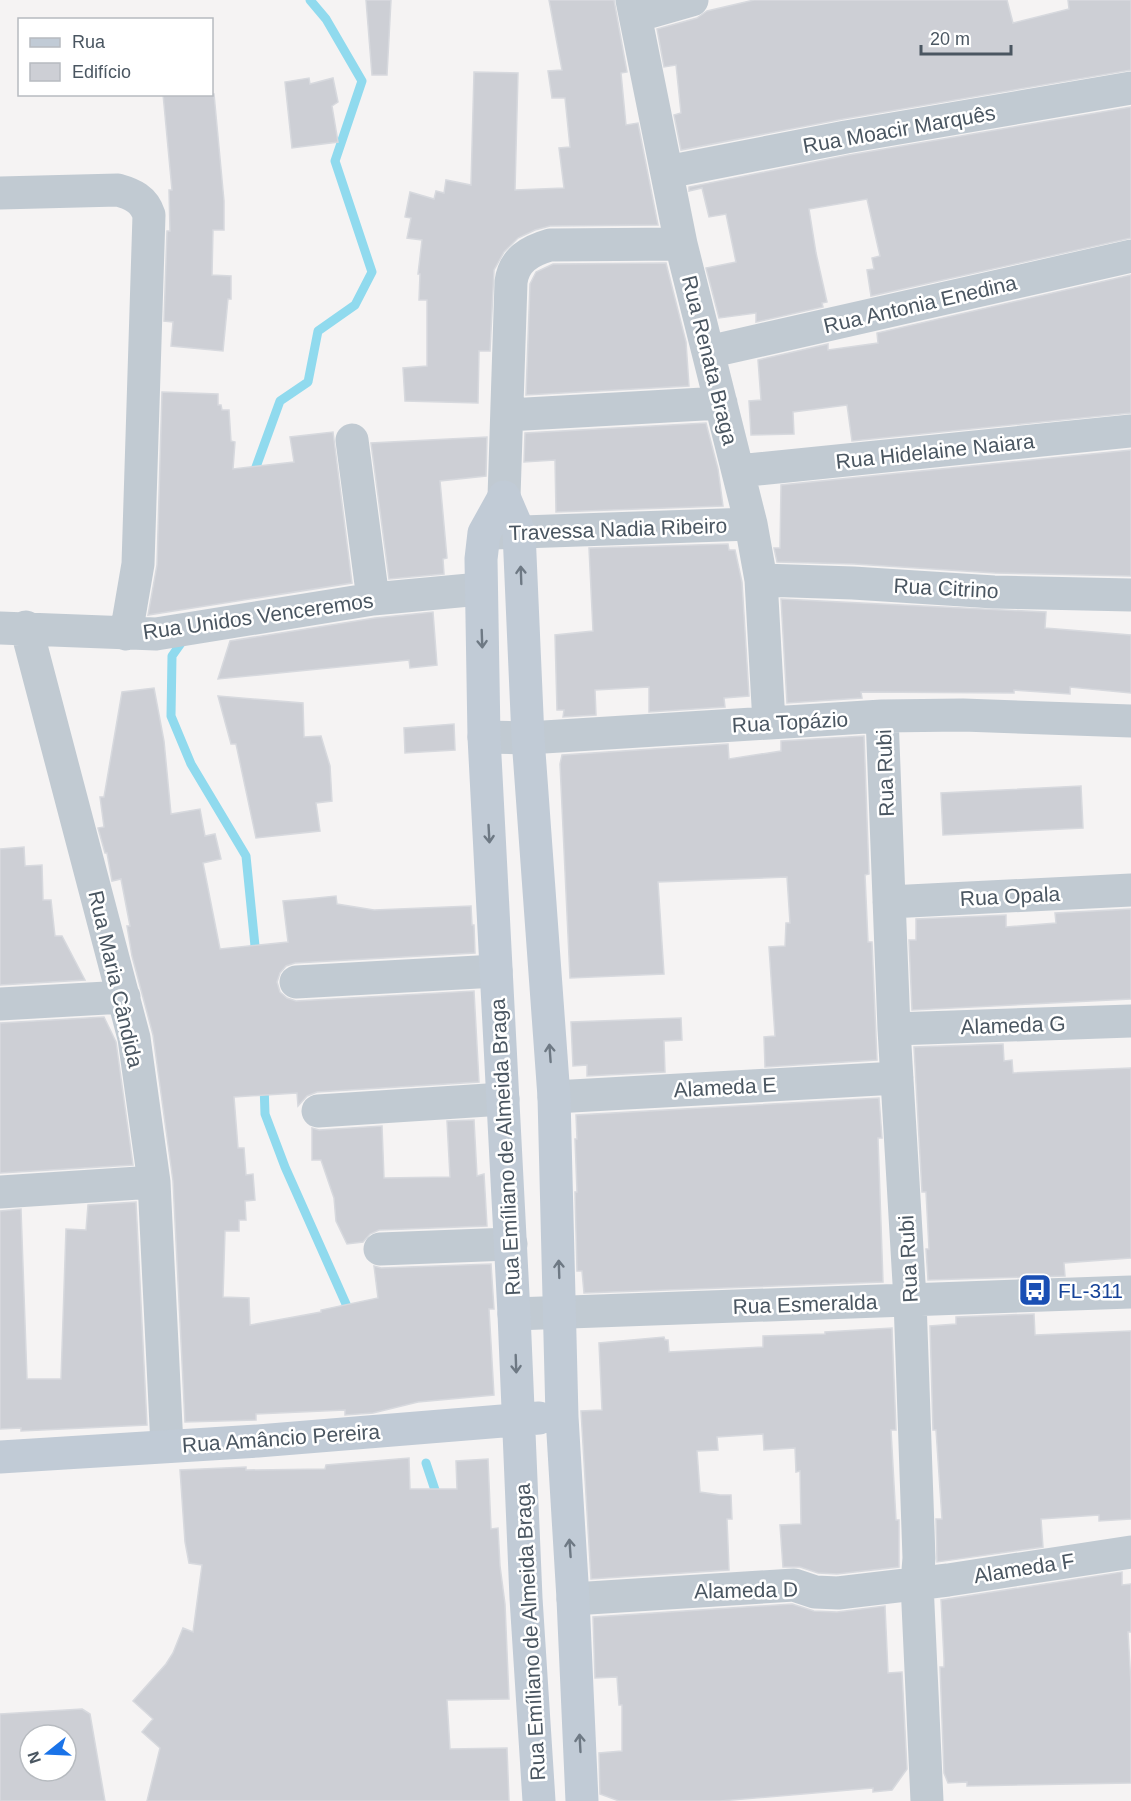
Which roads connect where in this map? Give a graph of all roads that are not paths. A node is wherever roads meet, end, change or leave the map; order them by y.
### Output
1 (692, 0) edge
2 (634, 8) edge
3 (1131, 88) edge
4 (667, 172) junction
5 (0, 193) edge
6 (681, 244) junction
7 (1131, 256) edge
8 (708, 352) junction
9 (722, 403) junction
10 (507, 415) junction
11 (1131, 430) edge
12 (352, 440) dead end
13 (738, 471) junction
14 (504, 497) junction
15 (752, 524) junction
16 (519, 532) junction
17 (484, 533) junction
18 (761, 579) junction
19 (480, 589) junction
20 (1131, 595) edge
21 (373, 599) junction
22 (13, 628) edge
23 (141, 634) junction
24 (882, 716) junction
25 (1131, 721) edge
26 (769, 723) junction
27 (484, 737) junction
28 (528, 738) junction
29 (1131, 890) edge
30 (889, 902) junction
31 (496, 971) junction
32 (296, 982) dead end
33 (124, 997) junction
34 (0, 1004) edge
35 (1131, 1021) edge
36 (894, 1029) junction
37 (897, 1078) junction
38 (554, 1097) junction
39 (504, 1099) junction
40 (318, 1111) dead end
41 (154, 1182) junction
42 (0, 1192) edge
43 (511, 1244) junction
44 (380, 1249) dead end
45 (1131, 1292) edge
46 (910, 1300) junction
47 (514, 1314) junction
48 (560, 1314) junction
49 (562, 1417) junction
50 (518, 1418) junction
51 (167, 1446) junction
52 (0, 1457) edge
53 (1131, 1552) edge
54 (917, 1583) junction
55 (573, 1599) junction
56 (539, 1801) edge
57 (582, 1801) edge
58 (927, 1801) edge

1 - 2 street
2 - 4 street, Rua Renata Braga
3 - 4 street, Rua Moacir Marquês
4 - 6 street, Rua Renata Braga
5 - 23 street
6 - 8 street, Rua Renata Braga
6 - 10 street, Rua Emíliano de Almeida Braga
7 - 8 street, Rua Antonia Enedina
8 - 9 street, Rua Renata Braga
9 - 10 street
9 - 13 street, Rua Renata Braga
10 - 14 street, Rua Emíliano de Almeida Braga
11 - 13 street, Rua Hidelaine Naiara
12 - 21 street
13 - 15 street, Rua Renata Braga
14 - 16 street, Rua Emíliano de Almeida Braga
14 - 17 street, Rua Emíliano de Almeida Braga
15 - 16 street, Travessa Nadia Ribeiro
15 - 18 street, Rua Renata Braga
16 - 17 street, Travessa Nadia Ribeiro
28 -> 16 street, Rua Emíliano de Almeida Braga
17 - 19 street, Rua Emíliano de Almeida Braga
18 - 20 street, Rua Citrino
18 - 26 street, Rua Renata Braga
19 - 21 street, Rua Unidos Venceremos
19 -> 27 street, Rua Emíliano de Almeida Braga
21 - 23 street, Rua Unidos Venceremos
22 - 23 street, Rua Unidos Venceremos
22 - 33 street, Rua Maria Cândida
24 - 25 street, Rua Topázio
24 - 26 street, Rua Topázio
24 - 30 street, Rua Rubi
26 - 28 street, Rua Topázio
27 - 28 street, Rua Topázio
27 -> 31 street, Rua Emíliano de Almeida Braga
38 -> 28 street, Rua Emíliano de Almeida Braga
29 - 30 street, Rua Opala
30 - 36 street, Rua Rubi
31 - 32 street
31 - 39 street, Rua Emíliano de Almeida Braga
33 - 34 street
33 - 41 street, Rua Maria Cândida
35 - 36 street, Alameda G
36 - 37 street, Rua Rubi
37 - 38 street, Alameda E
37 - 46 street, Rua Rubi
48 -> 38 street, Rua Emíliano de Almeida Braga
39 - 40 street
39 - 43 street, Rua Emíliano de Almeida Braga
41 - 42 street
41 - 51 street, Rua Maria Cândida
43 - 44 street
43 - 47 street, Rua Emíliano de Almeida Braga
45 - 46 street, Rua Esmeralda
46 - 48 street, Rua Esmeralda
46 - 54 street, Rua Rubi
47 - 48 street, Rua Esmeralda
47 -> 50 street, Rua Emíliano de Almeida Braga
48 - 49 street, Rua Emíliano de Almeida Braga
49 - 50 street, Rua Amâncio Pereira
55 -> 49 street, Rua Emíliano de Almeida Braga
50 - 51 street, Rua Amâncio Pereira
50 - 56 street, Rua Emíliano de Almeida Braga
51 - 52 street, Rua Amâncio Pereira
53 - 54 street, Alameda F
54 - 55 street, Alameda D
54 - 58 street, Rua Rubi
57 -> 55 street, Rua Emíliano de Almeida Braga

